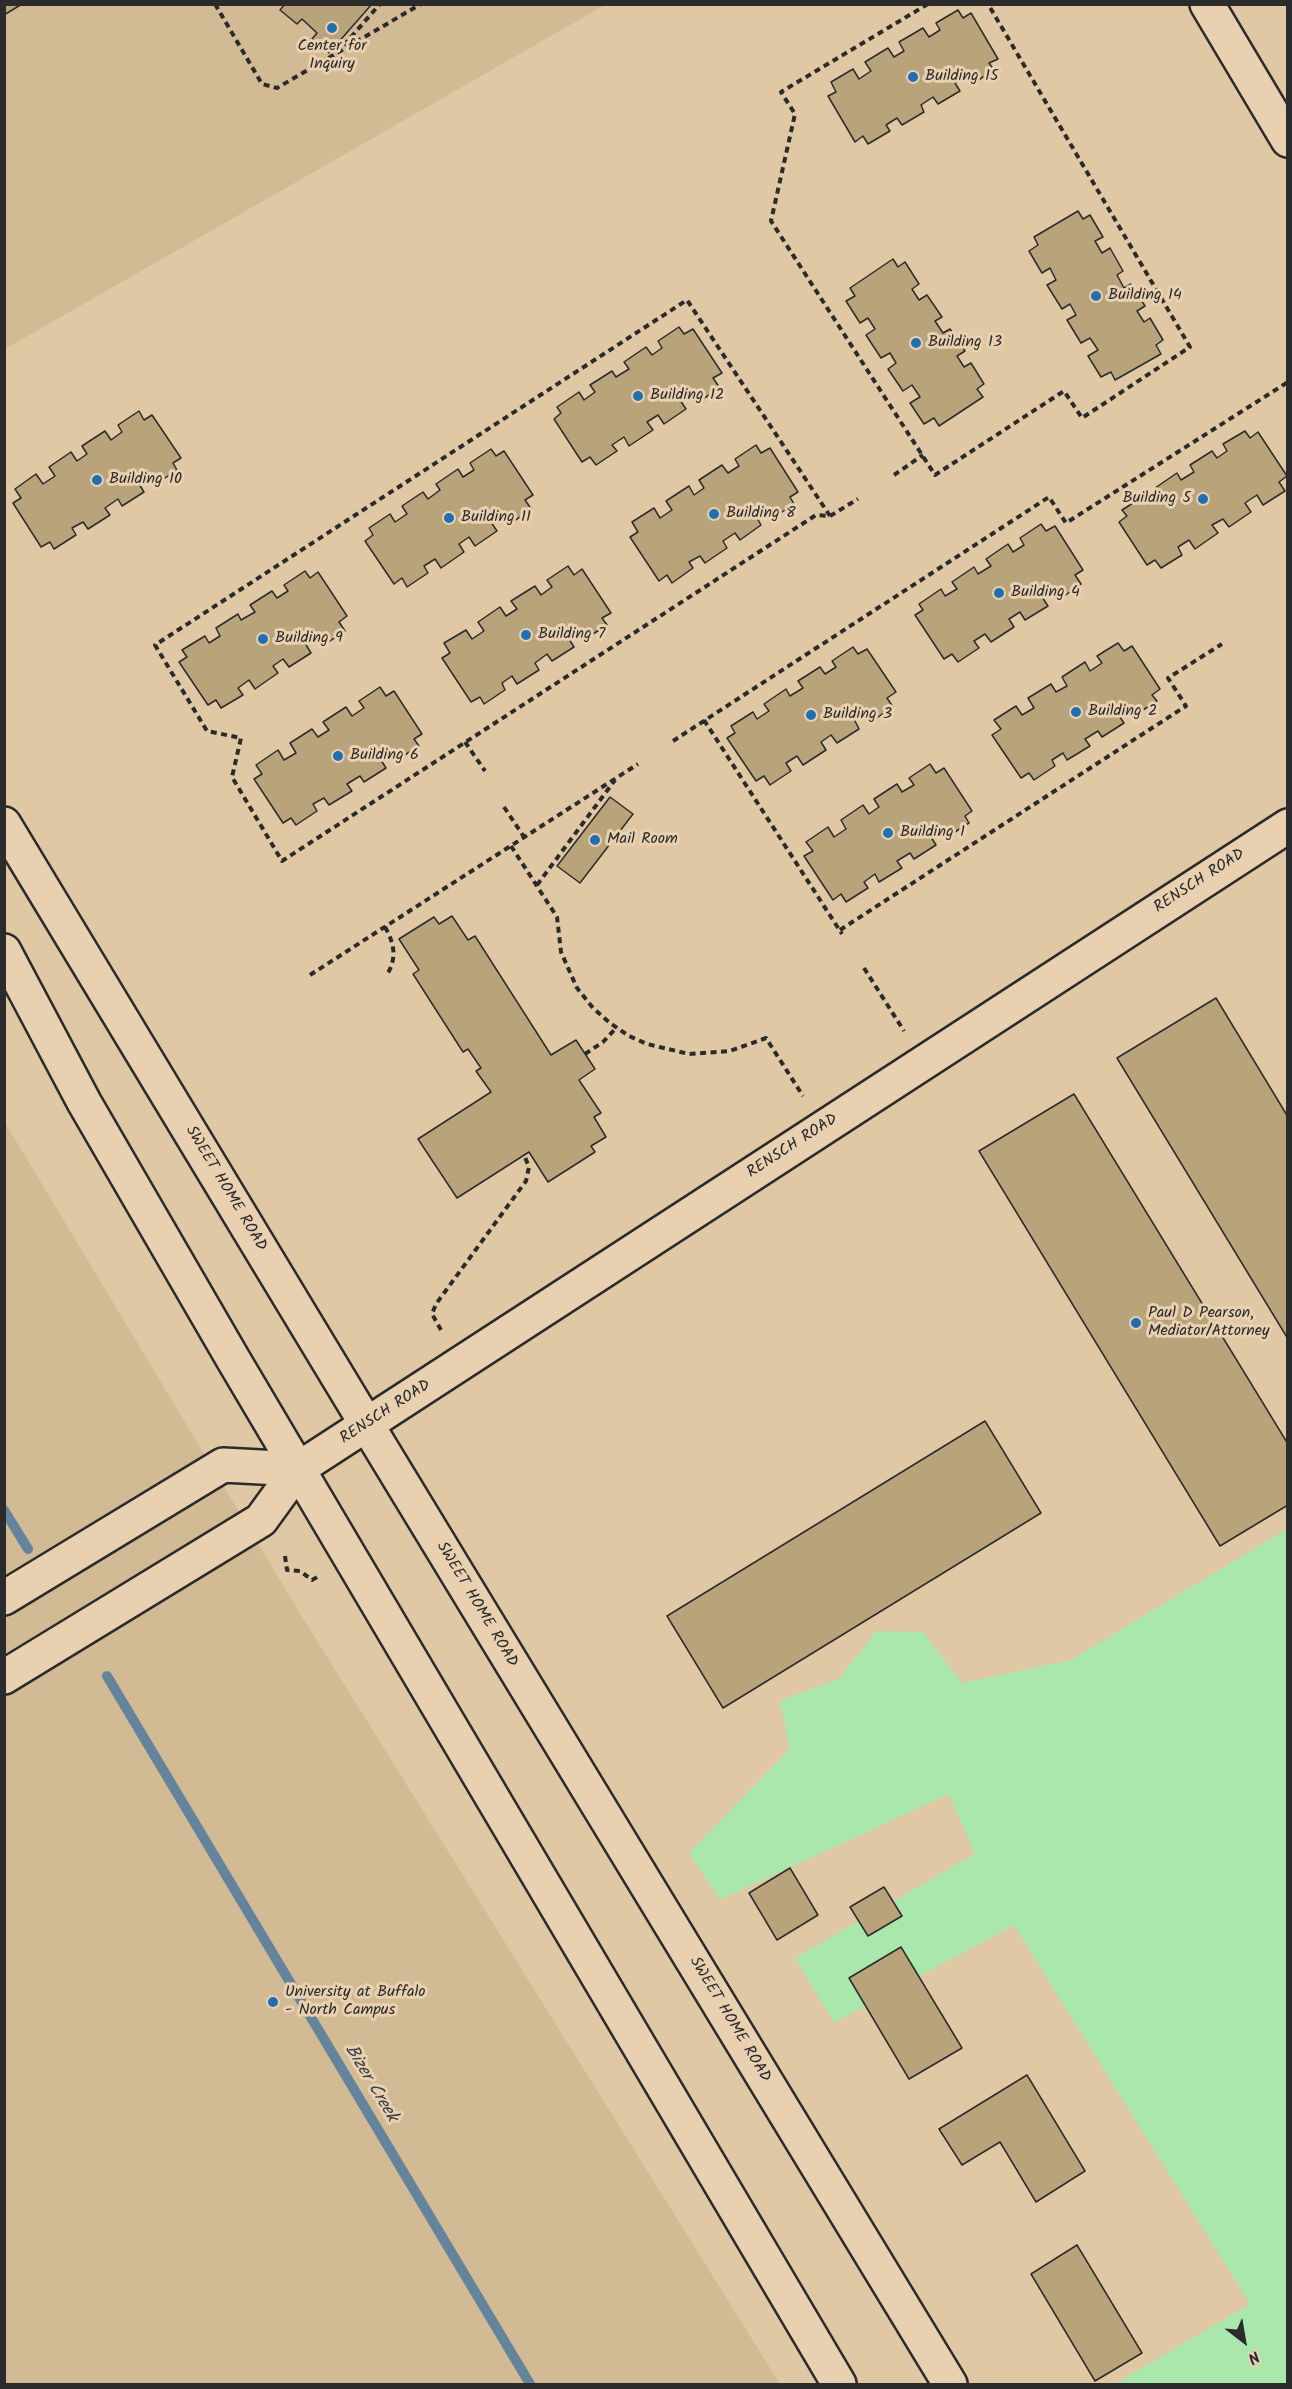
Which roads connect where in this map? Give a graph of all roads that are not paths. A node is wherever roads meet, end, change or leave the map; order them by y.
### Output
1 (1207, 4) edge
2 (1287, 140) edge
3 (4, 824) edge
4 (1287, 826) edge
5 (4, 951) edge
6 (367, 1425) junction
7 (298, 1469) junction
8 (4, 1598) edge
9 (4, 1677) edge
10 (838, 2385) edge
11 (950, 2385) edge

1 - 2 main road
3 - 6 main road, SWEET HOME ROAD
4 - 6 main road, RENSCH ROAD
5 - 7 main road
6 - 7 main road, RENSCH ROAD
6 - 11 main road, SWEET HOME ROAD
7 - 8 main road
7 - 9 main road, RENSCH ROAD
7 - 10 main road

